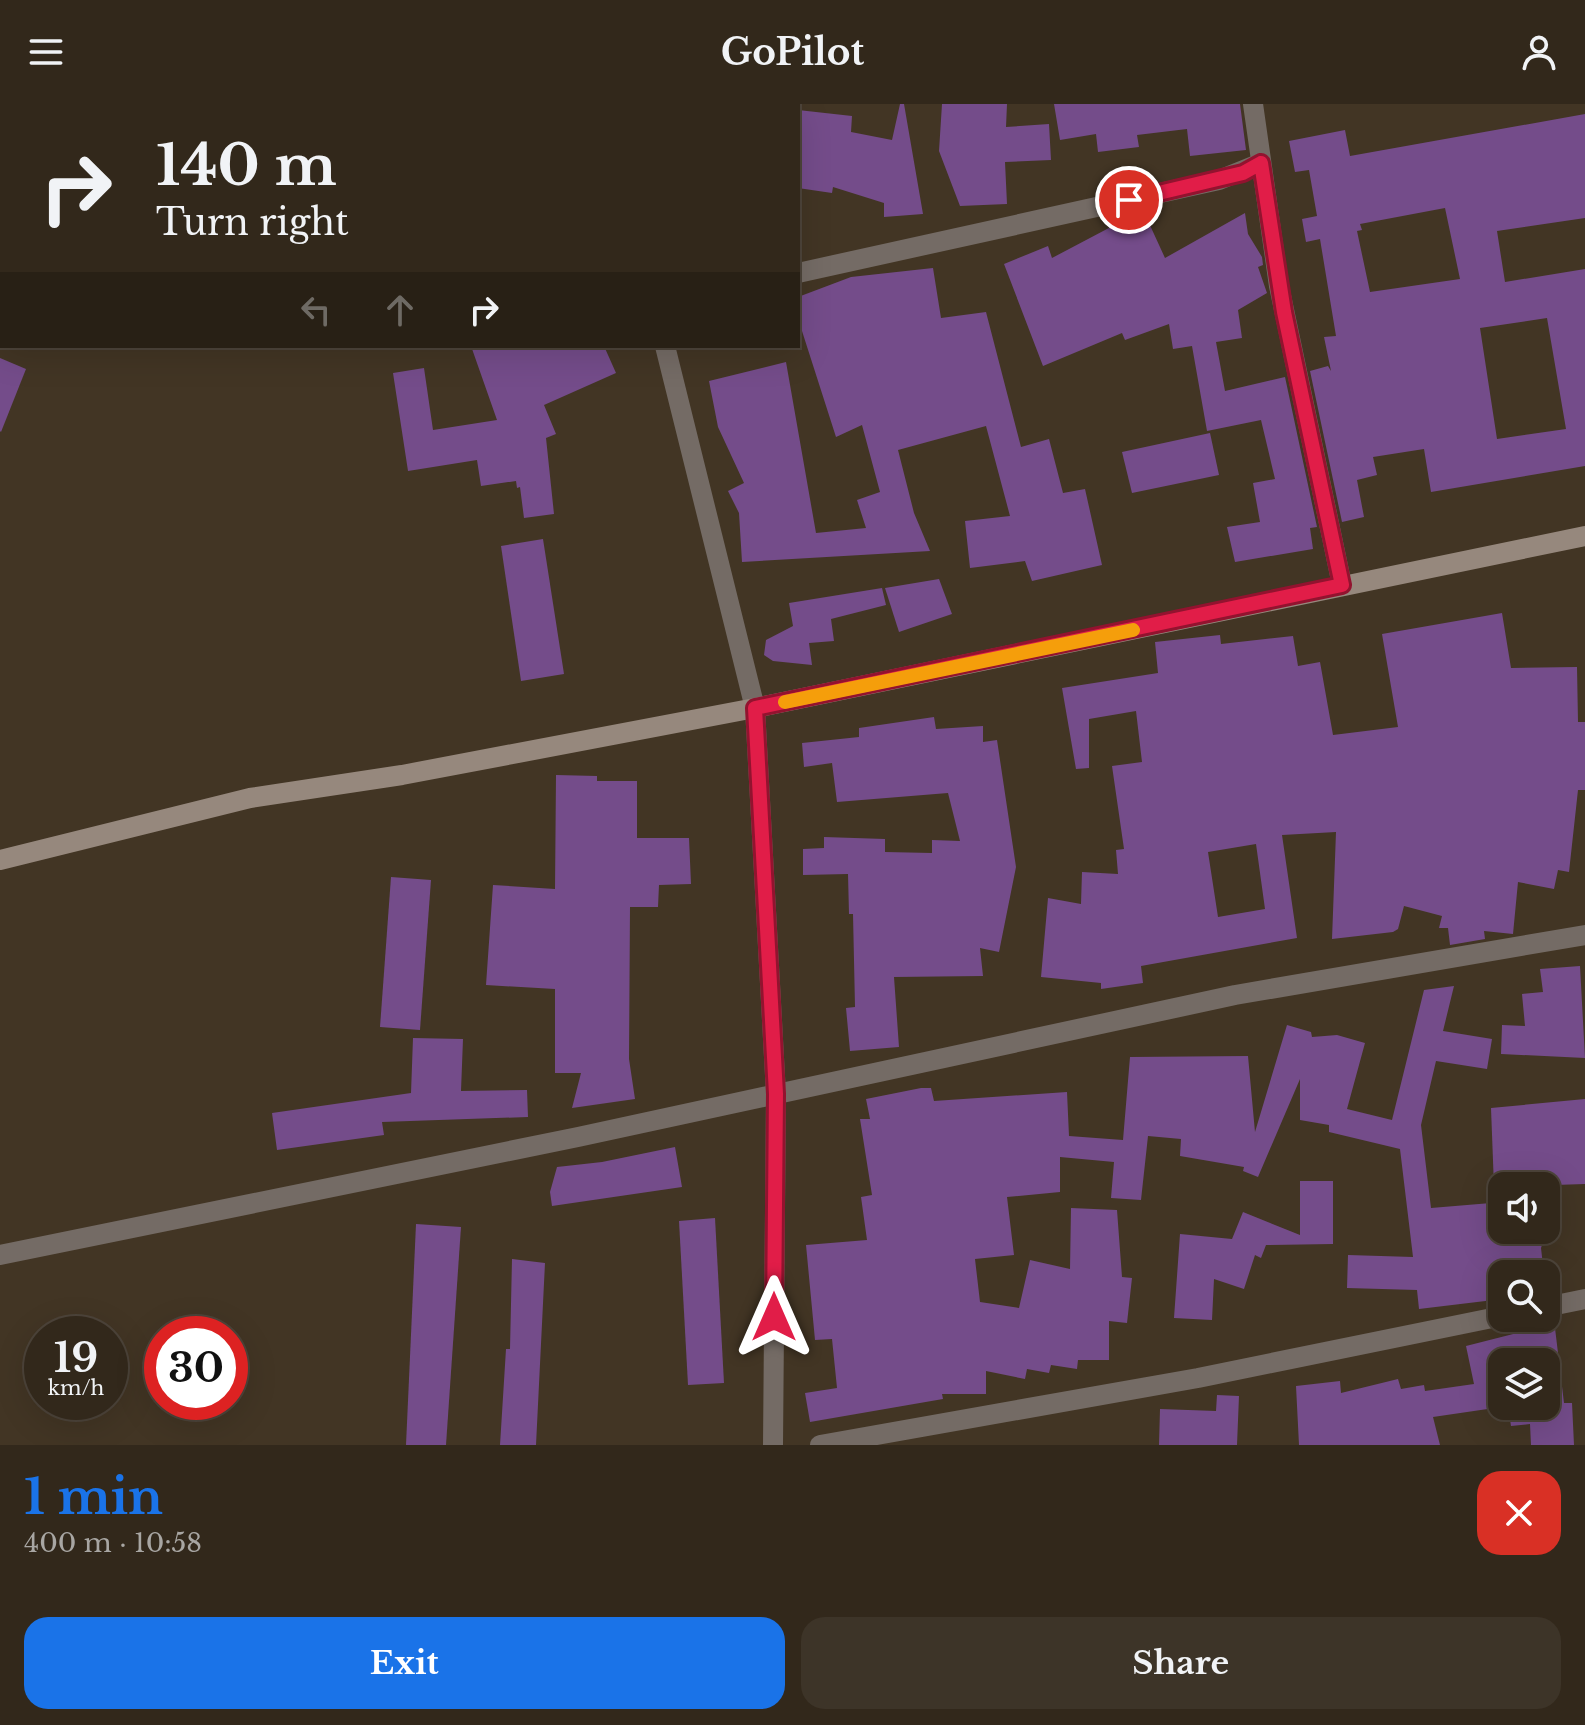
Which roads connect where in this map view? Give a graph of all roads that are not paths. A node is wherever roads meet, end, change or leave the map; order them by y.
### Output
1 (1253, 104) edge
2 (1261, 163) junction
3 (800, 273) edge
4 (665, 348) edge
5 (1585, 536) edge
6 (1342, 585) junction
7 (755, 708) junction
8 (0, 860) edge
9 (1585, 935) edge
10 (776, 1094) junction
11 (0, 1255) edge
12 (1585, 1299) edge
13 (1560, 1304) edge
14 (1488, 1319) edge
15 (773, 1445) edge
16 (820, 1445) edge

1 - 2 street
2 - 3 street
2 - 6 street
4 - 7 street
5 - 6 main road
6 - 7 main road
7 - 8 main road
7 - 10 street
9 - 10 street
10 - 11 street
10 - 15 street
12 - 13 street
14 - 16 street

